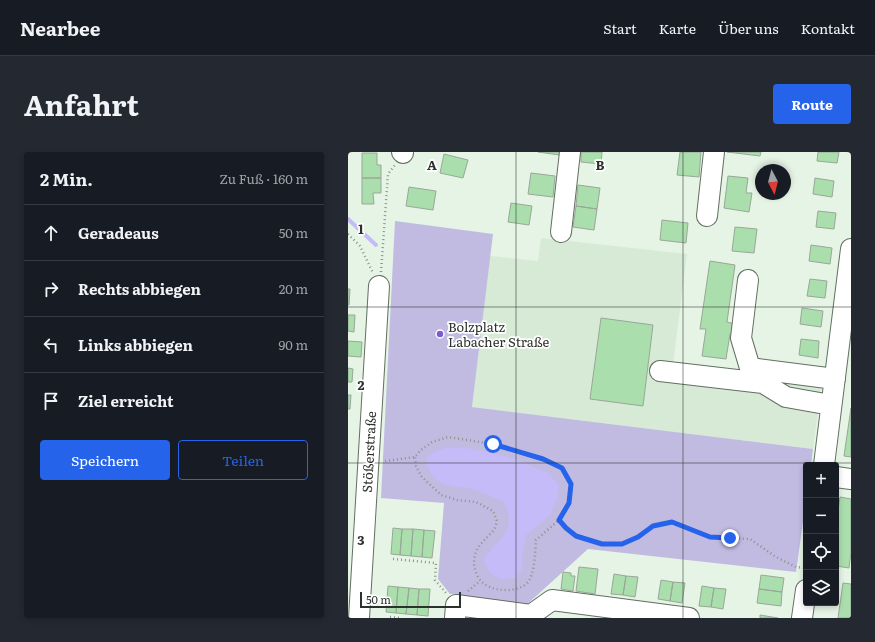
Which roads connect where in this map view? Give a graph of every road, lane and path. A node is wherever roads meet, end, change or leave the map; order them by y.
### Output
1 (570, 152) edge
2 (714, 152) edge
3 (403, 153) edge
4 (707, 216) dead end
5 (561, 232) dead end
6 (348, 234) edge
7 (851, 249) edge
8 (748, 280) dead end
9 (379, 286) junction
10 (660, 371) dead end
11 (835, 379) junction
12 (831, 405) junction
13 (415, 457) junction
14 (368, 460) junction
15 (824, 462) edge
16 (839, 477) edge
17 (851, 479) edge
18 (559, 520) junction
19 (393, 559) dead end
20 (803, 568) edge
21 (804, 606) edge
22 (455, 612) edge
23 (390, 617) dead end
24 (359, 618) edge
25 (402, 618) edge
26 (689, 618) edge
27 (802, 618) edge

1 - 5 street
2 - 4 street
3 - 9 path
6 - 9 path
7 - 11 street
8 - 11 street
9 - 14 street, Stößerstraße
10 - 12 street
11 - 12 street
12 - 15 street
13 - 14 path
13 - 18 path
13 - 18 path
14 - 24 street, Stößerstraße
16 - 17 street
18 - 20 path
19 - 22 path
21 - 27 street
22 - 26 street
23 - 25 path

